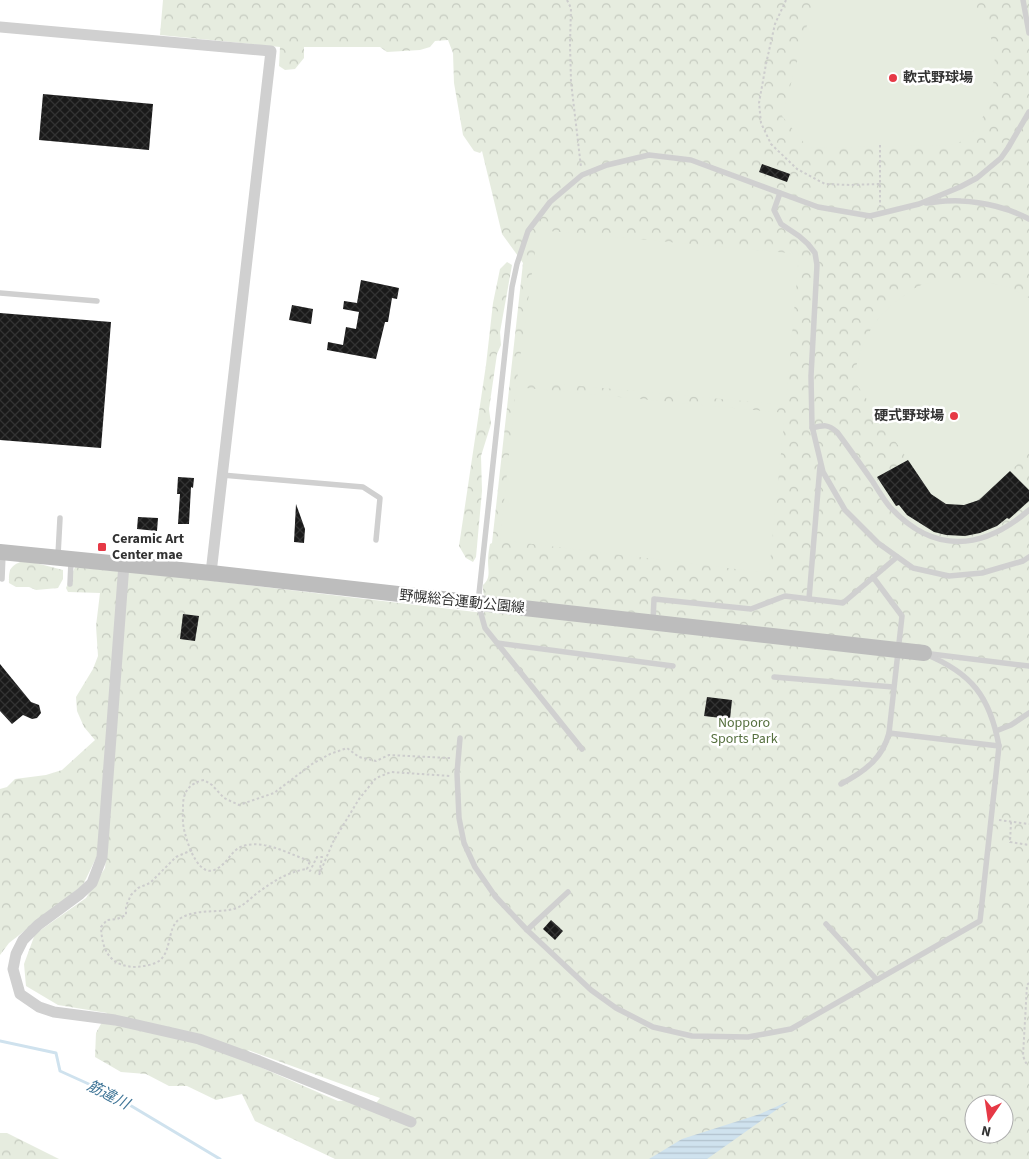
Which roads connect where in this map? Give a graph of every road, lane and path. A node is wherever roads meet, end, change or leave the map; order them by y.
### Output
1 (567, 0) edge
2 (786, 0) edge
3 (1023, 0) edge
4 (0, 27) edge
5 (1029, 33) edge
6 (1029, 113) edge
7 (880, 145) dead end
8 (582, 175) junction
9 (880, 184) junction
10 (780, 193) junction
11 (919, 204) junction
12 (880, 214) junction
13 (1029, 219) edge
14 (0, 293) edge
15 (97, 301) dead end
16 (812, 428) junction
17 (821, 462) junction
18 (222, 475) junction
19 (1029, 510) edge
20 (60, 518) dead end
21 (376, 540) dead end
22 (1, 552) edge
23 (897, 557) junction
24 (1029, 557) edge
25 (64, 558) junction
26 (124, 564) junction
27 (211, 573) junction
28 (873, 577) junction
29 (2, 579) dead end
30 (70, 584) dead end
31 (809, 599) junction
32 (478, 603) junction
33 (652, 623) junction
34 (497, 643) junction
35 (898, 650) junction
36 (924, 653) junction
37 (673, 666) dead end
38 (1029, 666) edge
39 (774, 677) dead end
40 (893, 687) junction
41 (1029, 713) edge
42 (996, 731) junction
43 (890, 733) junction
44 (460, 738) dead end
45 (999, 746) junction
46 (582, 749) dead end
47 (459, 759) junction
48 (457, 776) junction
49 (841, 784) dead end
50 (991, 820) junction
51 (1011, 822) junction
52 (1029, 824) edge
53 (1029, 845) edge
54 (192, 850) junction
55 (307, 869) junction
56 (568, 892) dead end
57 (826, 924) dead end
58 (527, 930) junction
59 (877, 980) junction
60 (1029, 983) edge
61 (1029, 1064) edge
62 (410, 1122) dead end

1 - 8 path
2 - 9 path
3 - 5 lane
4 - 18 street
6 - 11 lane
7 - 9 path
8 - 10 lane
8 - 32 lane
9 - 12 path
10 - 12 lane
10 - 16 lane
11 - 12 lane
11 - 13 lane
14 - 15 lane
16 - 17 lane
16 - 19 lane
17 - 23 lane
17 - 31 lane
18 - 21 lane
18 - 27 street
20 - 25 lane
22 - 25 main road, 野幌総合運動公園線
22 - 29 lane
23 - 24 lane
23 - 28 lane
25 - 26 main road, 野幌総合運動公園線
25 - 30 lane
26 - 27 main road, 野幌総合運動公園線
26 - 62 street
27 - 32 main road, 野幌総合運動公園線
28 - 31 lane
28 - 35 lane
31 - 33 lane
32 - 33 main road, 野幌総合運動公園線
32 - 34 lane
33 - 35 main road, 野幌総合運動公園線
34 - 37 lane
34 - 46 lane
35 - 36 main road, 野幌総合運動公園線
35 - 40 lane
36 - 38 lane
36 - 42 lane
39 - 40 lane
40 - 43 lane
41 - 42 lane
42 - 45 lane
43 - 45 lane
43 - 49 lane
44 - 47 lane
45 - 50 lane
47 - 48 lane
47 - 54 path
48 - 55 path
48 - 58 lane
50 - 51 path
50 - 59 lane
51 - 52 path
51 - 53 path
54 - 55 path
54 - 55 path
56 - 58 lane
57 - 59 lane
58 - 59 lane
60 - 61 path

